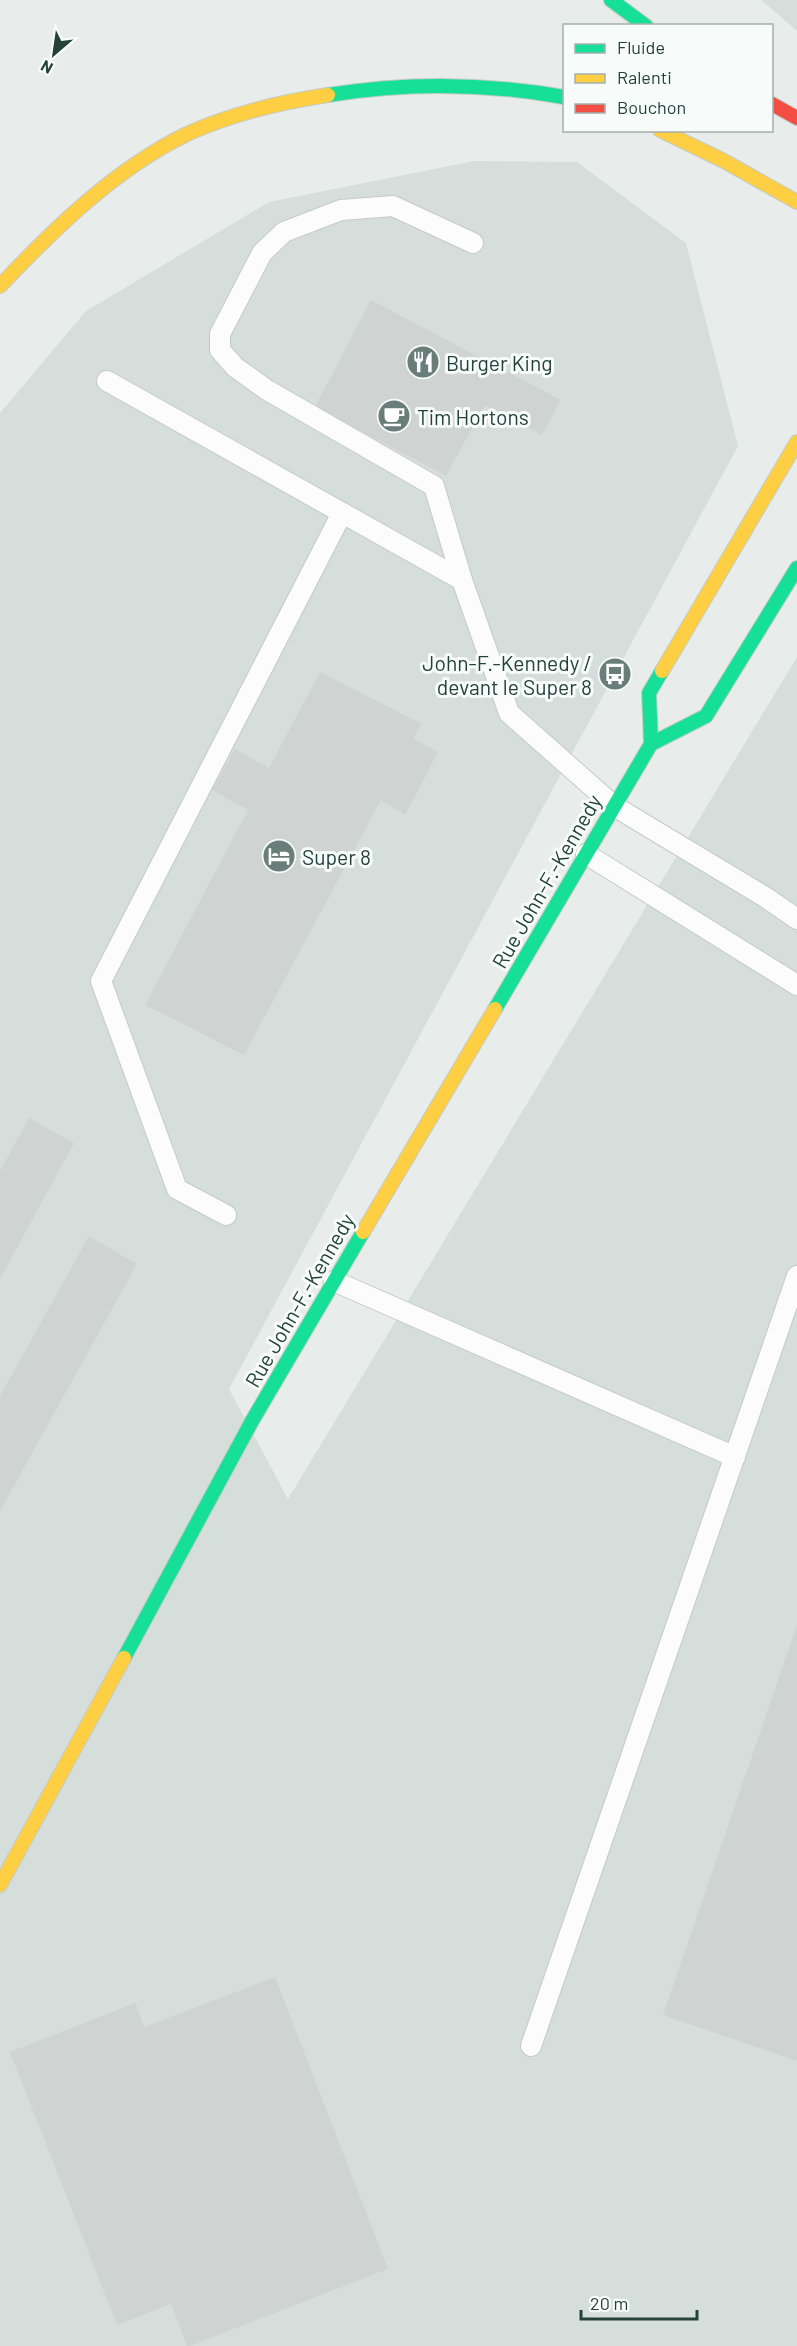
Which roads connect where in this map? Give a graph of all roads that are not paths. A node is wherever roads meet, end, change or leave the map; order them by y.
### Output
1 (611, 0) edge
2 (643, 24) edge
3 (563, 98) edge
4 (773, 105) edge
5 (797, 118) edge
6 (664, 132) edge
7 (797, 202) edge
8 (474, 243) dead end
9 (0, 286) edge
10 (107, 381) dead end
11 (797, 442) edge
12 (342, 513) junction
13 (797, 568) edge
14 (462, 580) junction
15 (651, 744) junction
16 (614, 807) junction
17 (586, 854) junction
18 (797, 919) edge
19 (797, 985) edge
20 (226, 1215) dead end
21 (797, 1276) edge
22 (334, 1281) junction
23 (735, 1457) junction
24 (0, 1885) edge
25 (531, 2046) dead end

1 - 2 main road
3 - 9 main road
4 - 5 main road
6 - 7 main road
8 - 14 lane
10 - 12 lane
11 - 15 main road
12 - 14 lane
12 - 20 lane
13 - 15 main road
14 - 16 lane
15 - 16 main road, Rue John-F.-Kennedy
16 - 17 main road, Rue John-F.-Kennedy
16 - 18 lane
17 - 19 lane
17 - 22 main road, Rue John-F.-Kennedy
21 - 23 lane
22 - 23 lane
22 - 24 main road, Rue John-F.-Kennedy
23 - 25 lane

